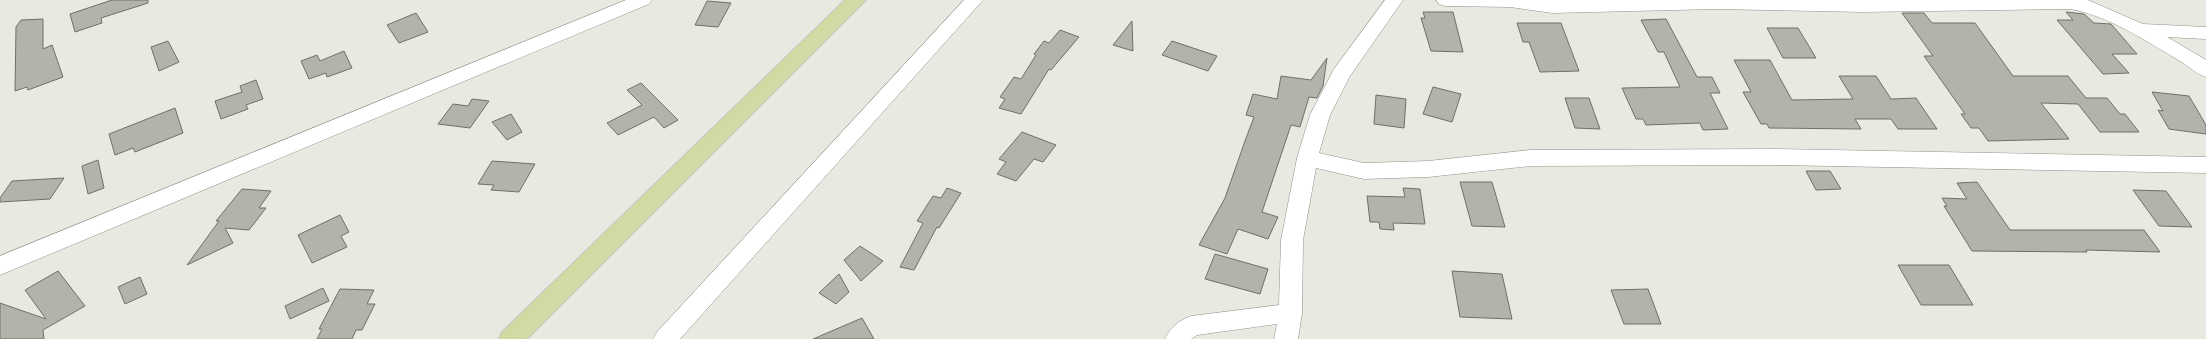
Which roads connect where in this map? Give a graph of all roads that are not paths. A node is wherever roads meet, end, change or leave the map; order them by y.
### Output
1 (643, 0) edge
2 (856, 0) edge
3 (974, 0) edge
4 (1394, 0) edge
5 (1445, 0) edge
6 (1956, 2) edge
7 (2138, 30) junction
8 (2206, 33) edge
9 (2206, 70) edge
10 (1306, 158) junction
11 (2206, 165) edge
12 (0, 266) edge
13 (1290, 313) junction
14 (511, 339) edge
15 (665, 339) edge
16 (1177, 339) edge
17 (1286, 339) edge

1 - 12 street
2 - 14 main road
3 - 15 street
4 - 10 street
5 - 6 street
6 - 7 street
7 - 8 street
7 - 9 street
10 - 11 street
10 - 13 street
13 - 16 street
13 - 17 street

